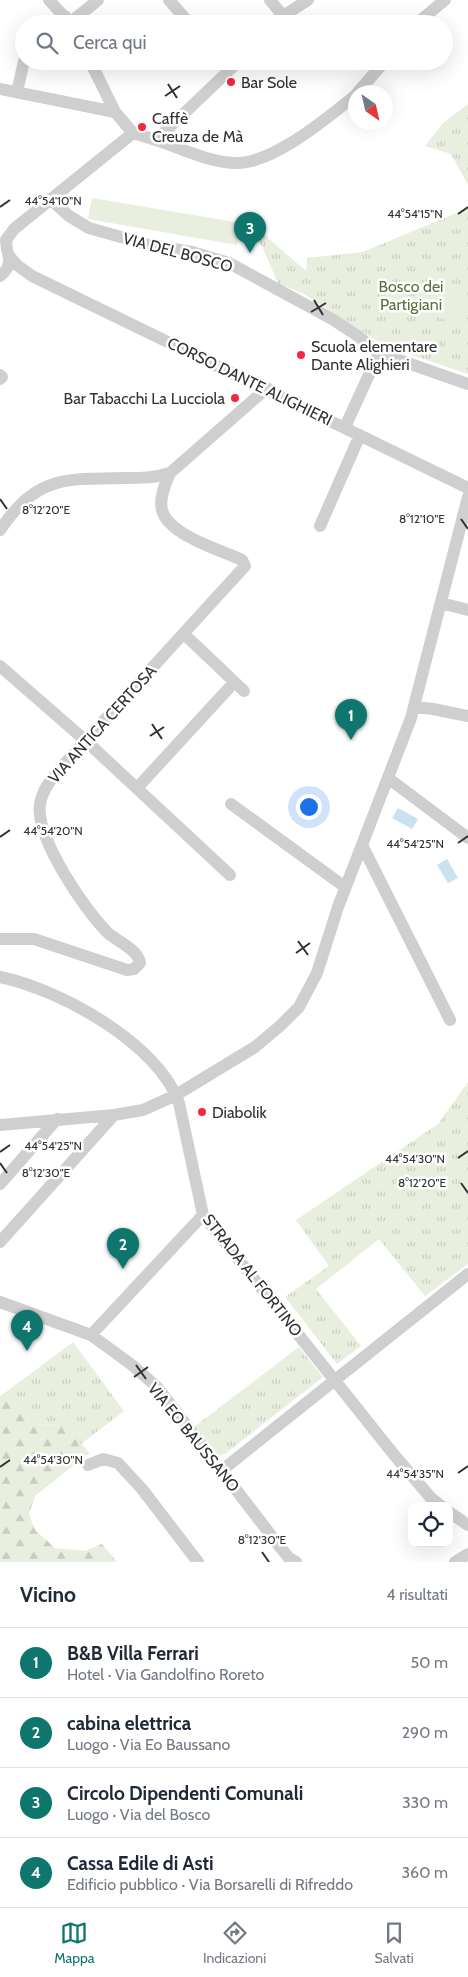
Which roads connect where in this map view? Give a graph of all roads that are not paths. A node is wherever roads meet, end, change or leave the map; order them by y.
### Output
1 (49, 0) edge
2 (98, 0) edge
3 (170, 0) edge
4 (270, 0) edge
5 (308, 0) edge
6 (444, 0) edge
7 (64, 15) edge
8 (76, 15) edge
9 (182, 15) edge
10 (277, 15) edge
11 (286, 15) edge
12 (426, 15) edge
13 (22, 70) edge
14 (94, 70) edge
15 (225, 70) edge
16 (377, 70) edge
17 (364, 85) edge
18 (0, 89) edge
19 (17, 92) junction
20 (348, 101) edge
21 (115, 112) junction
22 (133, 133) junction
23 (156, 140) junction
24 (50, 199) junction
25 (24, 220) junction
26 (0, 235) edge
27 (5, 250) edge
28 (0, 276) edge
29 (32, 276) junction
30 (378, 354) junction
31 (468, 384) edge
32 (266, 388) junction
33 (345, 427) junction
34 (360, 435) junction
35 (170, 473) junction
36 (468, 488) edge
37 (468, 497) edge
38 (320, 526) dead end
39 (0, 530) edge
40 (441, 603) junction
41 (468, 610) edge
42 (184, 634) junction
43 (0, 666) edge
44 (229, 688) dead end
45 (244, 691) dead end
46 (414, 707) junction
47 (468, 716) edge
48 (86, 741) junction
49 (388, 778) junction
50 (136, 788) junction
51 (231, 804) dead end
52 (468, 838) edge
53 (362, 845) junction
54 (230, 875) dead end
55 (345, 887) junction
56 (0, 939) edge
57 (0, 977) edge
58 (450, 1020) dead end
59 (176, 1095) junction
60 (114, 1115) junction
61 (57, 1119) junction
62 (0, 1124) edge
63 (0, 1184) edge
64 (203, 1215) junction
65 (0, 1242) edge
66 (468, 1274) edge
67 (0, 1302) edge
68 (91, 1336) junction
69 (335, 1380) junction
70 (88, 1465) dead end
71 (221, 1470) junction
72 (436, 1502) edge
73 (453, 1515) edge
74 (468, 1525) edge
75 (468, 1554) edge
76 (198, 1562) edge
77 (296, 1562) edge
78 (455, 1562) edge

1 - 7 street
2 - 8 street
3 - 9 street
4 - 10 street
5 - 11 street
6 - 12 street
13 - 19 street
14 - 21 street
15 - 23 street
16 - 17 street
18 - 19 street
19 - 21 street
20 - 23 street
21 - 22 street
22 - 23 street
22 - 24 street
24 - 25 street
24 - 30 street, VIA DEL BOSCO
25 - 26 street
25 - 27 street
27 - 28 street
27 - 29 street, CORSO DANTE ALIGHIERI
28 - 29 street, CORSO DANTE ALIGHIERI
29 - 32 street, CORSO DANTE ALIGHIERI
30 - 31 street, VIA DEL BOSCO
30 - 33 street
32 - 33 street, CORSO DANTE ALIGHIERI
32 - 35 street
33 - 34 street, CORSO DANTE ALIGHIERI
34 - 36 street, CORSO DANTE ALIGHIERI
34 - 38 street
35 - 39 street
35 - 42 street, VIA ANTICA CERTOSA
37 - 40 street
40 - 41 street
40 - 46 street
42 - 45 street
42 - 48 street, VIA ANTICA CERTOSA
43 - 48 street
44 - 50 street
46 - 47 street
46 - 49 street
48 - 50 street
48 - 56 street, VIA ANTICA CERTOSA
49 - 52 street
49 - 53 street
50 - 54 street
51 - 55 street
53 - 55 street
53 - 58 street
55 - 59 street
57 - 59 street, STRADA AL FORTINO
59 - 60 street
59 - 64 street, STRADA AL FORTINO
60 - 61 street
60 - 65 street
61 - 62 street
61 - 63 street
64 - 68 street
64 - 69 street, STRADA AL FORTINO
66 - 69 street
67 - 68 street, VIA EO BAUSSANO
68 - 71 street, VIA EO BAUSSANO
69 - 71 street
69 - 72 street, STRADA AL FORTINO
70 - 76 street
71 - 77 street, VIA EO BAUSSANO
73 - 74 street
75 - 78 street

